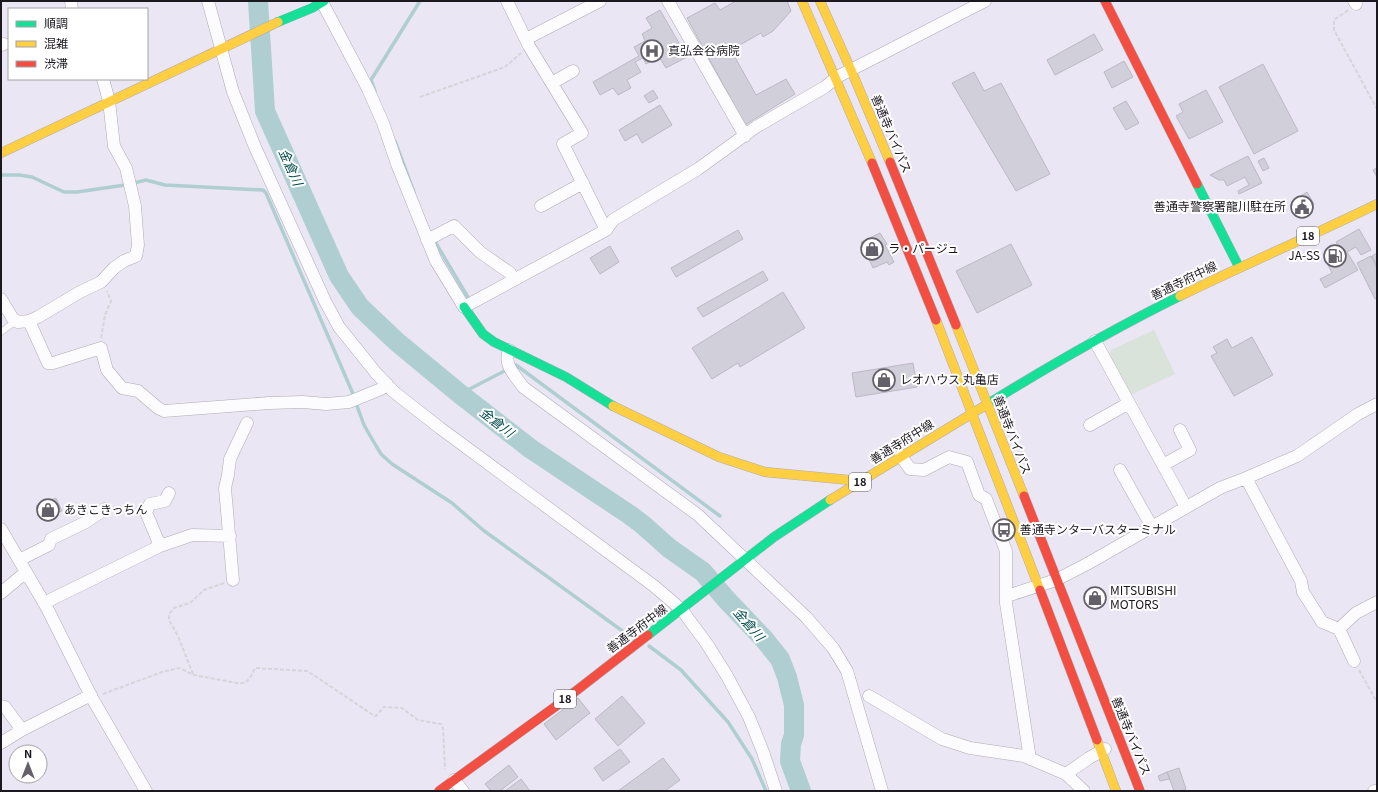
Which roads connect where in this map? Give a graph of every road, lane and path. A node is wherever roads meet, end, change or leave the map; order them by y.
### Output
1 (208, 1) edge
2 (507, 1) edge
3 (600, 1) edge
4 (668, 1) edge
5 (802, 1) edge
6 (820, 1) edge
7 (985, 1) edge
8 (1105, 1) edge
9 (323, 2) edge
10 (1355, 3) edge
11 (528, 42) junction
12 (222, 49) junction
13 (851, 70) junction
14 (574, 71) dead end
15 (837, 77) junction
16 (103, 80) edge
17 (552, 83) junction
18 (420, 97) dead end
19 (110, 101) junction
20 (1377, 109) edge
21 (745, 136) junction
22 (1, 153) edge
23 (583, 183) junction
24 (1377, 204) edge
25 (541, 206) dead end
26 (606, 230) junction
27 (431, 238) junction
28 (1240, 267) junction
29 (514, 280) junction
30 (103, 281) junction
31 (1, 299) edge
32 (464, 307) junction
33 (16, 321) junction
34 (29, 321) junction
35 (1, 332) edge
36 (1095, 340) junction
37 (101, 348) junction
38 (509, 350) junction
39 (387, 384) junction
40 (987, 403) junction
41 (1129, 403) junction
42 (1377, 404) edge
43 (972, 412) junction
44 (247, 423) dead end
45 (1090, 425) dead end
46 (1180, 430) dead end
47 (901, 456) junction
48 (1162, 465) junction
49 (1120, 470) dead end
50 (1246, 478) junction
51 (860, 481) junction
52 (169, 493) dead end
53 (1186, 508) junction
54 (105, 509) dead end
55 (1152, 527) junction
56 (1, 529) edge
57 (230, 536) junction
58 (160, 546) junction
59 (19, 560) junction
60 (741, 563) junction
61 (26, 572) junction
62 (233, 580) joint
63 (1056, 580) junction
64 (1039, 586) junction
65 (1, 592) edge
66 (1007, 596) junction
67 (1377, 602) edge
68 (44, 603) junction
69 (685, 607) junction
70 (1340, 629) junction
71 (1354, 661) joint
72 (194, 675) junction
73 (869, 696) dead end
74 (92, 697) junction
75 (1377, 702) edge
76 (1, 706) edge
77 (22, 730) junction
78 (1121, 741) junction
79 (1, 743) edge
80 (1101, 751) junction
81 (1030, 759) junction
82 (1066, 774) junction
83 (453, 781) junction
84 (1377, 790) edge
85 (146, 791) edge
86 (439, 791) edge
87 (463, 791) edge
88 (776, 791) edge
89 (882, 791) edge
90 (1084, 791) edge
91 (1116, 791) edge
92 (1140, 791) edge
93 (1374, 791) edge

1 - 12 street
2 - 11 street
3 - 11 street
4 - 21 street
5 - 15 main road
6 - 13 main road, 善通寺バイパス
7 - 13 street
8 - 28 main road
9 - 12 main road
9 - 27 street
10 - 20 path
11 - 17 street
11 - 18 path
12 - 19 main road
12 - 39 street
13 - 15 street
13 - 40 main road, 善通寺バイパス
14 - 17 street
15 - 21 street
15 - 43 main road
16 - 19 street
17 - 23 street
19 - 22 main road
19 - 30 street
21 - 26 street
23 - 25 street
23 - 26 street
24 - 28 main road, 善通寺府中線 / 18
26 - 29 street
27 - 29 street
27 - 32 street
28 - 36 main road, 善通寺府中線 / 18
29 - 32 street
30 - 34 street
30 - 37 path
31 - 33 street
32 - 38 main road
33 - 34 street
33 - 35 lane
34 - 37 street
36 - 40 main road, 善通寺府中線 / 18
36 - 41 street
37 - 39 street
38 - 51 main road
38 - 60 street
39 - 69 street
40 - 43 main road, 善通寺府中線 / 18
40 - 63 main road, 善通寺バイパス
41 - 45 street
41 - 48 street
42 - 50 street
43 - 47 main road, 善通寺府中線 / 18
43 - 64 main road
44 - 57 street
46 - 48 street
47 - 51 main road, 善通寺府中線 / 18
47 - 66 street
48 - 53 street
49 - 55 street
50 - 53 street
50 - 70 street
51 - 60 main road, 善通寺府中線 / 18
52 - 58 street
53 - 55 street
54 - 59 street
55 - 63 street
56 - 59 street
57 - 58 street
57 - 62 street
58 - 68 street
59 - 61 street
60 - 69 main road, 善通寺府中線 / 18
60 - 89 street
61 - 65 street
61 - 68 street
62 - 72 path
63 - 64 street
63 - 78 main road, 善通寺バイパス
64 - 66 street
64 - 80 main road
66 - 81 street
67 - 70 street
68 - 74 street
69 - 83 main road, 善通寺府中線 / 18
69 - 88 street
70 - 71 street
71 - 75 path
72 - 74 path
72 - 83 path
73 - 81 street
74 - 77 street
74 - 85 street
76 - 77 street
77 - 79 street
78 - 80 street
78 - 92 main road, 善通寺バイパス
80 - 82 street
80 - 91 main road
81 - 82 street
82 - 90 street
83 - 86 main road, 善通寺府中線 / 18
83 - 87 street
84 - 93 street

